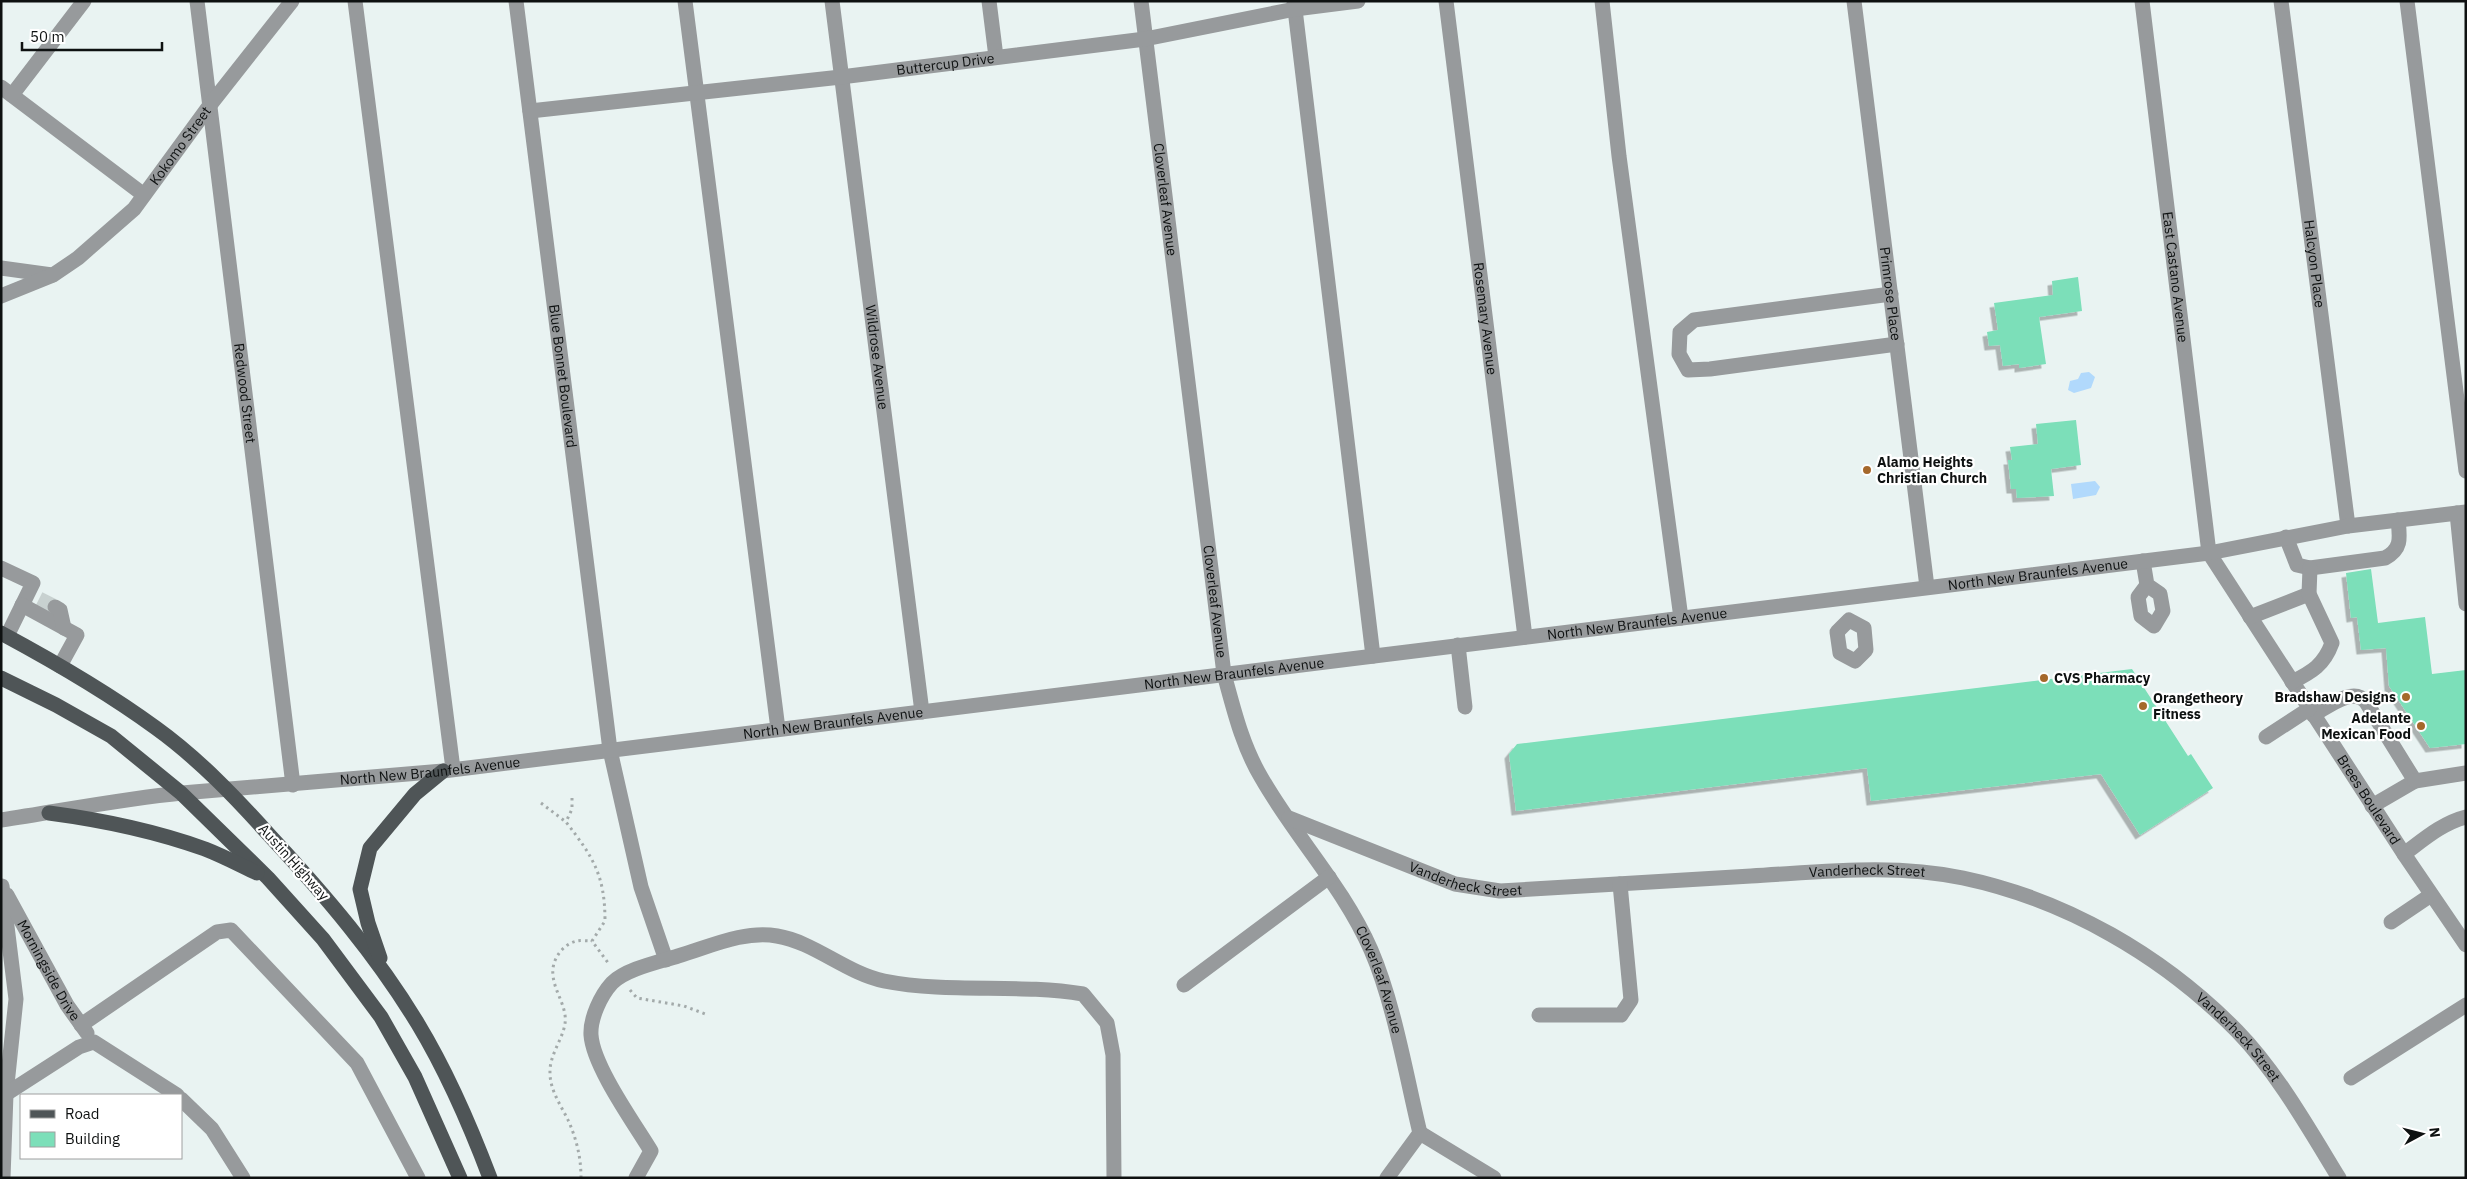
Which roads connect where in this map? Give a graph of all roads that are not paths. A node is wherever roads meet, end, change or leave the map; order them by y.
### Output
1 (84, 1) edge
2 (197, 1) edge
3 (292, 1) edge
4 (355, 1) edge
5 (516, 1) edge
6 (685, 1) edge
7 (832, 1) edge
8 (989, 1) edge
9 (1141, 1) edge
10 (1358, 1) edge
11 (1446, 1) edge
12 (1602, 1) edge
13 (1854, 1) edge
14 (2142, 1) edge
15 (2280, 1) edge
16 (2407, 1) edge
17 (1295, 5) edge
18 (1145, 39) junction
19 (996, 57) junction
20 (841, 77) junction
21 (7, 91) edge
22 (695, 93) junction
23 (210, 105) junction
24 (530, 111) junction
25 (144, 195) junction
26 (1, 268) edge
27 (53, 275) junction
28 (1891, 294) junction
29 (1, 296) edge
30 (1897, 344) junction
31 (2466, 471) edge
32 (2461, 512) edge
33 (2398, 520) junction
34 (2348, 526) junction
35 (2286, 537) junction
36 (2209, 553) junction
37 (2143, 561) junction
38 (1, 568) edge
39 (2310, 568) junction
40 (2147, 585) dead end
41 (1927, 587) junction
42 (2309, 594) junction
43 (1846, 597) junction
44 (29, 599) junction
45 (2466, 604) edge
46 (55, 607) tunnel mouth
47 (1681, 618) junction
48 (2250, 618) junction
49 (1849, 620) dead end
50 (64, 628) junction
51 (4, 634) edge
52 (1525, 637) junction
53 (1458, 645) junction
54 (1372, 656) junction
55 (60, 666) junction
56 (1224, 674) junction
57 (1, 678) edge
58 (2292, 682) junction
59 (1465, 707) dead end
60 (922, 712) junction
61 (2311, 712) junction
62 (778, 729) junction
63 (2266, 737) dead end
64 (610, 750) junction
65 (448, 770) junction
66 (2466, 773) edge
67 (2415, 781) junction
68 (293, 786) junction
69 (229, 790) junction
70 (182, 794) junction
71 (2372, 806) junction
72 (49, 813) junction
73 (2466, 817) edge
74 (1289, 818) junction
75 (1, 820) edge
76 (2404, 854) junction
77 (1329, 877) junction
78 (268, 878) junction
79 (2, 882) edge
80 (1620, 884) junction
81 (2432, 895) junction
82 (2391, 922) dead end
83 (2466, 945) edge
84 (666, 960) junction
85 (388, 981) junction
86 (1184, 985) dead end
87 (2466, 1005) edge
88 (1539, 1015) dead end
89 (82, 1026) junction
90 (94, 1042) junction
91 (2351, 1078) dead end
92 (6, 1094) junction
93 (175, 1094) edge
94 (182, 1100) edge
95 (1420, 1132) junction
96 (3, 1178) edge
97 (243, 1178) edge
98 (418, 1178) edge
99 (460, 1178) edge
100 (490, 1178) edge
101 (636, 1178) edge
102 (1114, 1178) edge
103 (1387, 1178) edge
104 (1494, 1178) edge
105 (2339, 1178) edge

1 - 21 street
2 - 23 street, Redwood Street
3 - 23 street, Kokomo Street
4 - 65 street
5 - 24 street, Blue Bonnet Boulevard
6 - 22 street
7 - 20 street, Wildrose Avenue
8 - 19 street
9 - 18 street, Cloverleaf Avenue
10 - 17 street, Buttercup Drive
11 - 52 street, Rosemary Avenue
12 - 47 street
13 - 28 street, Primrose Place
14 - 36 street, East Castano Avenue
15 - 34 street, Halcyon Place
16 - 31 street
17 - 18 street, Buttercup Drive
17 - 54 street
18 - 19 street, Buttercup Drive
18 - 56 street, Cloverleaf Avenue
19 - 20 street, Buttercup Drive
20 - 22 street, Buttercup Drive
20 - 60 street, Wildrose Avenue
21 - 25 street
22 - 24 street, Buttercup Drive
22 - 62 street
23 - 25 street, Kokomo Street
23 - 68 street, Redwood Street
24 - 64 street, Blue Bonnet Boulevard
25 - 27 street, Kokomo Street
26 - 27 street
27 - 29 street, Kokomo Street
28 - 30 street, Primrose Place
28 - 30 street
30 - 41 street, Primrose Place
32 - 33 street, North New Braunfels Avenue
32 - 45 street
33 - 34 street, North New Braunfels Avenue
33 - 39 street
34 - 35 street, North New Braunfels Avenue
35 - 36 street, North New Braunfels Avenue
35 - 39 street
36 - 37 street, North New Braunfels Avenue
36 - 48 street, Brees Boulevard
37 - 40 street
37 - 41 street, North New Braunfels Avenue
38 - 44 street
39 - 42 street
41 - 43 street, North New Braunfels Avenue
42 - 48 street
42 - 58 street
43 - 47 street, North New Braunfels Avenue
43 - 49 street
44 - 50 street
44 - 51 street
46 - 50 street
47 - 52 street, North New Braunfels Avenue
48 - 58 street, Brees Boulevard
50 - 55 street
51 - 55 main road, Austin Highway
52 - 53 street, North New Braunfels Avenue
53 - 54 street, North New Braunfels Avenue
53 - 59 street
54 - 56 street, North New Braunfels Avenue
55 - 69 main road, Austin Highway
56 - 60 street, North New Braunfels Avenue
56 - 74 street, Cloverleaf Avenue
57 - 70 main road
58 - 61 street, Brees Boulevard
60 - 62 street, North New Braunfels Avenue
61 - 63 street
61 - 67 street
61 - 71 street, Brees Boulevard
62 - 64 street, North New Braunfels Avenue
64 - 65 street, North New Braunfels Avenue
64 - 84 street, Blue Bonnet Boulevard
65 - 68 street, North New Braunfels Avenue
65 - 85 main road
66 - 67 street
67 - 71 street
68 - 69 street, North New Braunfels Avenue
69 - 70 street, North New Braunfels Avenue
69 - 85 main road, Austin Highway
70 - 72 street, North New Braunfels Avenue
70 - 78 main road
71 - 76 street, Brees Boulevard
72 - 75 street, North New Braunfels Avenue
72 - 78 main road
73 - 76 street
74 - 77 street, Cloverleaf Avenue
74 - 80 street, Vanderheck Street
76 - 81 street, Brees Boulevard
77 - 86 street
77 - 95 street, Cloverleaf Avenue
78 - 99 main road
79 - 89 street, Morningside Drive
79 - 92 street, Morningside Drive
80 - 88 street
80 - 105 street, Vanderheck Street
81 - 82 street
81 - 83 street, Brees Boulevard
84 - 101 street
84 - 102 street
85 - 100 main road, Austin Highway
87 - 91 street
89 - 90 street, Morningside Drive
89 - 98 street
90 - 92 street
90 - 93 street, Morningside Drive
92 - 96 street, Morningside Drive
94 - 97 street
95 - 103 street
95 - 104 street

